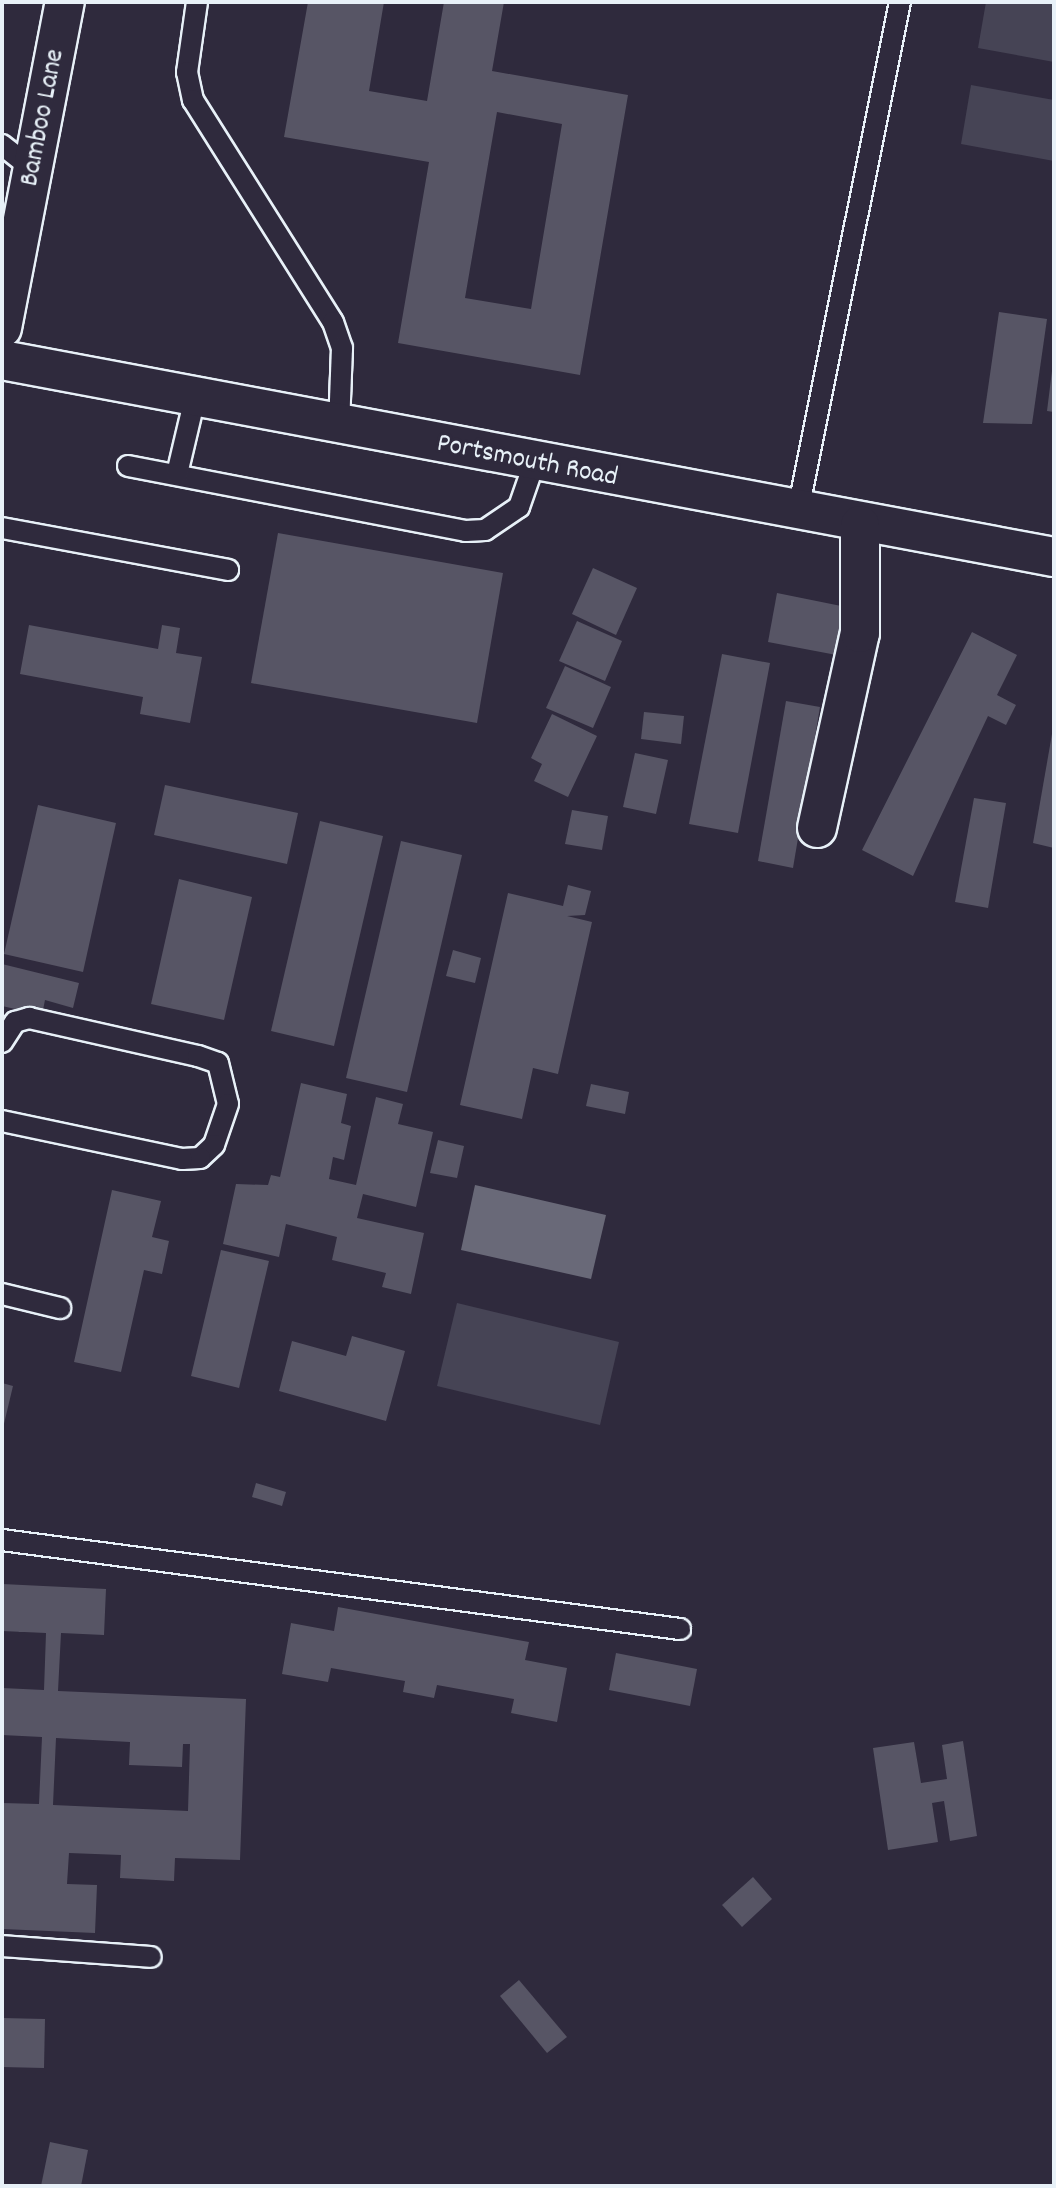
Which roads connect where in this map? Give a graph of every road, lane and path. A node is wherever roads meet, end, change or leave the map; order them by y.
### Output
1 (65, 2) edge
2 (197, 2) edge
3 (900, 2) edge
4 (2, 145) edge
5 (35, 171) junction
6 (14, 213) edge
7 (2, 328) edge
8 (2, 360) edge
9 (195, 398) junction
10 (339, 425) junction
11 (534, 464) junction
12 (128, 466) dead end
13 (177, 474) junction
14 (797, 515) junction
15 (860, 525) junction
16 (2, 528) edge
17 (1054, 557) edge
18 (228, 570) dead end
19 (817, 828) dead end
20 (2, 1042) edge
21 (2, 1121) edge
22 (2, 1294) edge
23 (60, 1308) dead end
24 (2, 1540) edge
25 (680, 1629) dead end
26 (2, 1946) edge
27 (151, 1957) dead end

1 - 5 street, Bamboo Lane
2 - 10 lane
3 - 14 lane
4 - 5 lane
5 - 6 street, Bamboo Lane
6 - 7 street, Bamboo Lane
8 - 9 street, Portsmouth Road
9 - 10 street, Portsmouth Road
9 - 13 lane
10 - 11 street, Portsmouth Road
11 - 13 lane
11 - 14 street, Portsmouth Road
12 - 13 lane
14 - 15 street, Portsmouth Road
15 - 17 street, Portsmouth Road
15 - 19 street
16 - 18 lane
20 - 21 lane
22 - 23 lane
24 - 25 lane
26 - 27 lane

